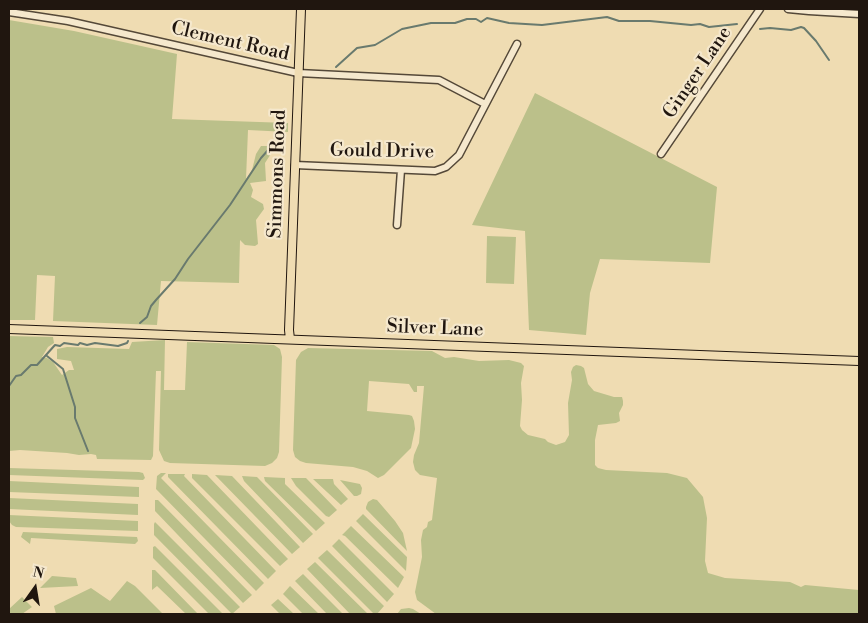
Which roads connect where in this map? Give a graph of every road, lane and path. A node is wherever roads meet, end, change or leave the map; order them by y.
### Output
1 (302, 9) edge
2 (760, 9) edge
3 (788, 9) edge
4 (9, 12) edge
5 (859, 14) edge
6 (517, 44) dead end
7 (298, 73) junction
8 (485, 104) junction
9 (661, 154) dead end
10 (295, 165) junction
11 (401, 170) junction
12 (397, 225) dead end
13 (9, 330) edge
14 (290, 340) junction
15 (859, 361) edge

1 - 7 main road, Simmons Road
2 - 9 street, Ginger Lane
3 - 5 street
4 - 7 street, Clement Road
6 - 8 street, Gould Drive
7 - 8 street, Clement Road
7 - 10 main road, Simmons Road
8 - 11 street, Gould Drive
10 - 11 street, Gould Drive
10 - 14 main road, Simmons Road
11 - 12 street
13 - 14 main road, Silver Lane
14 - 15 main road, Silver Lane

